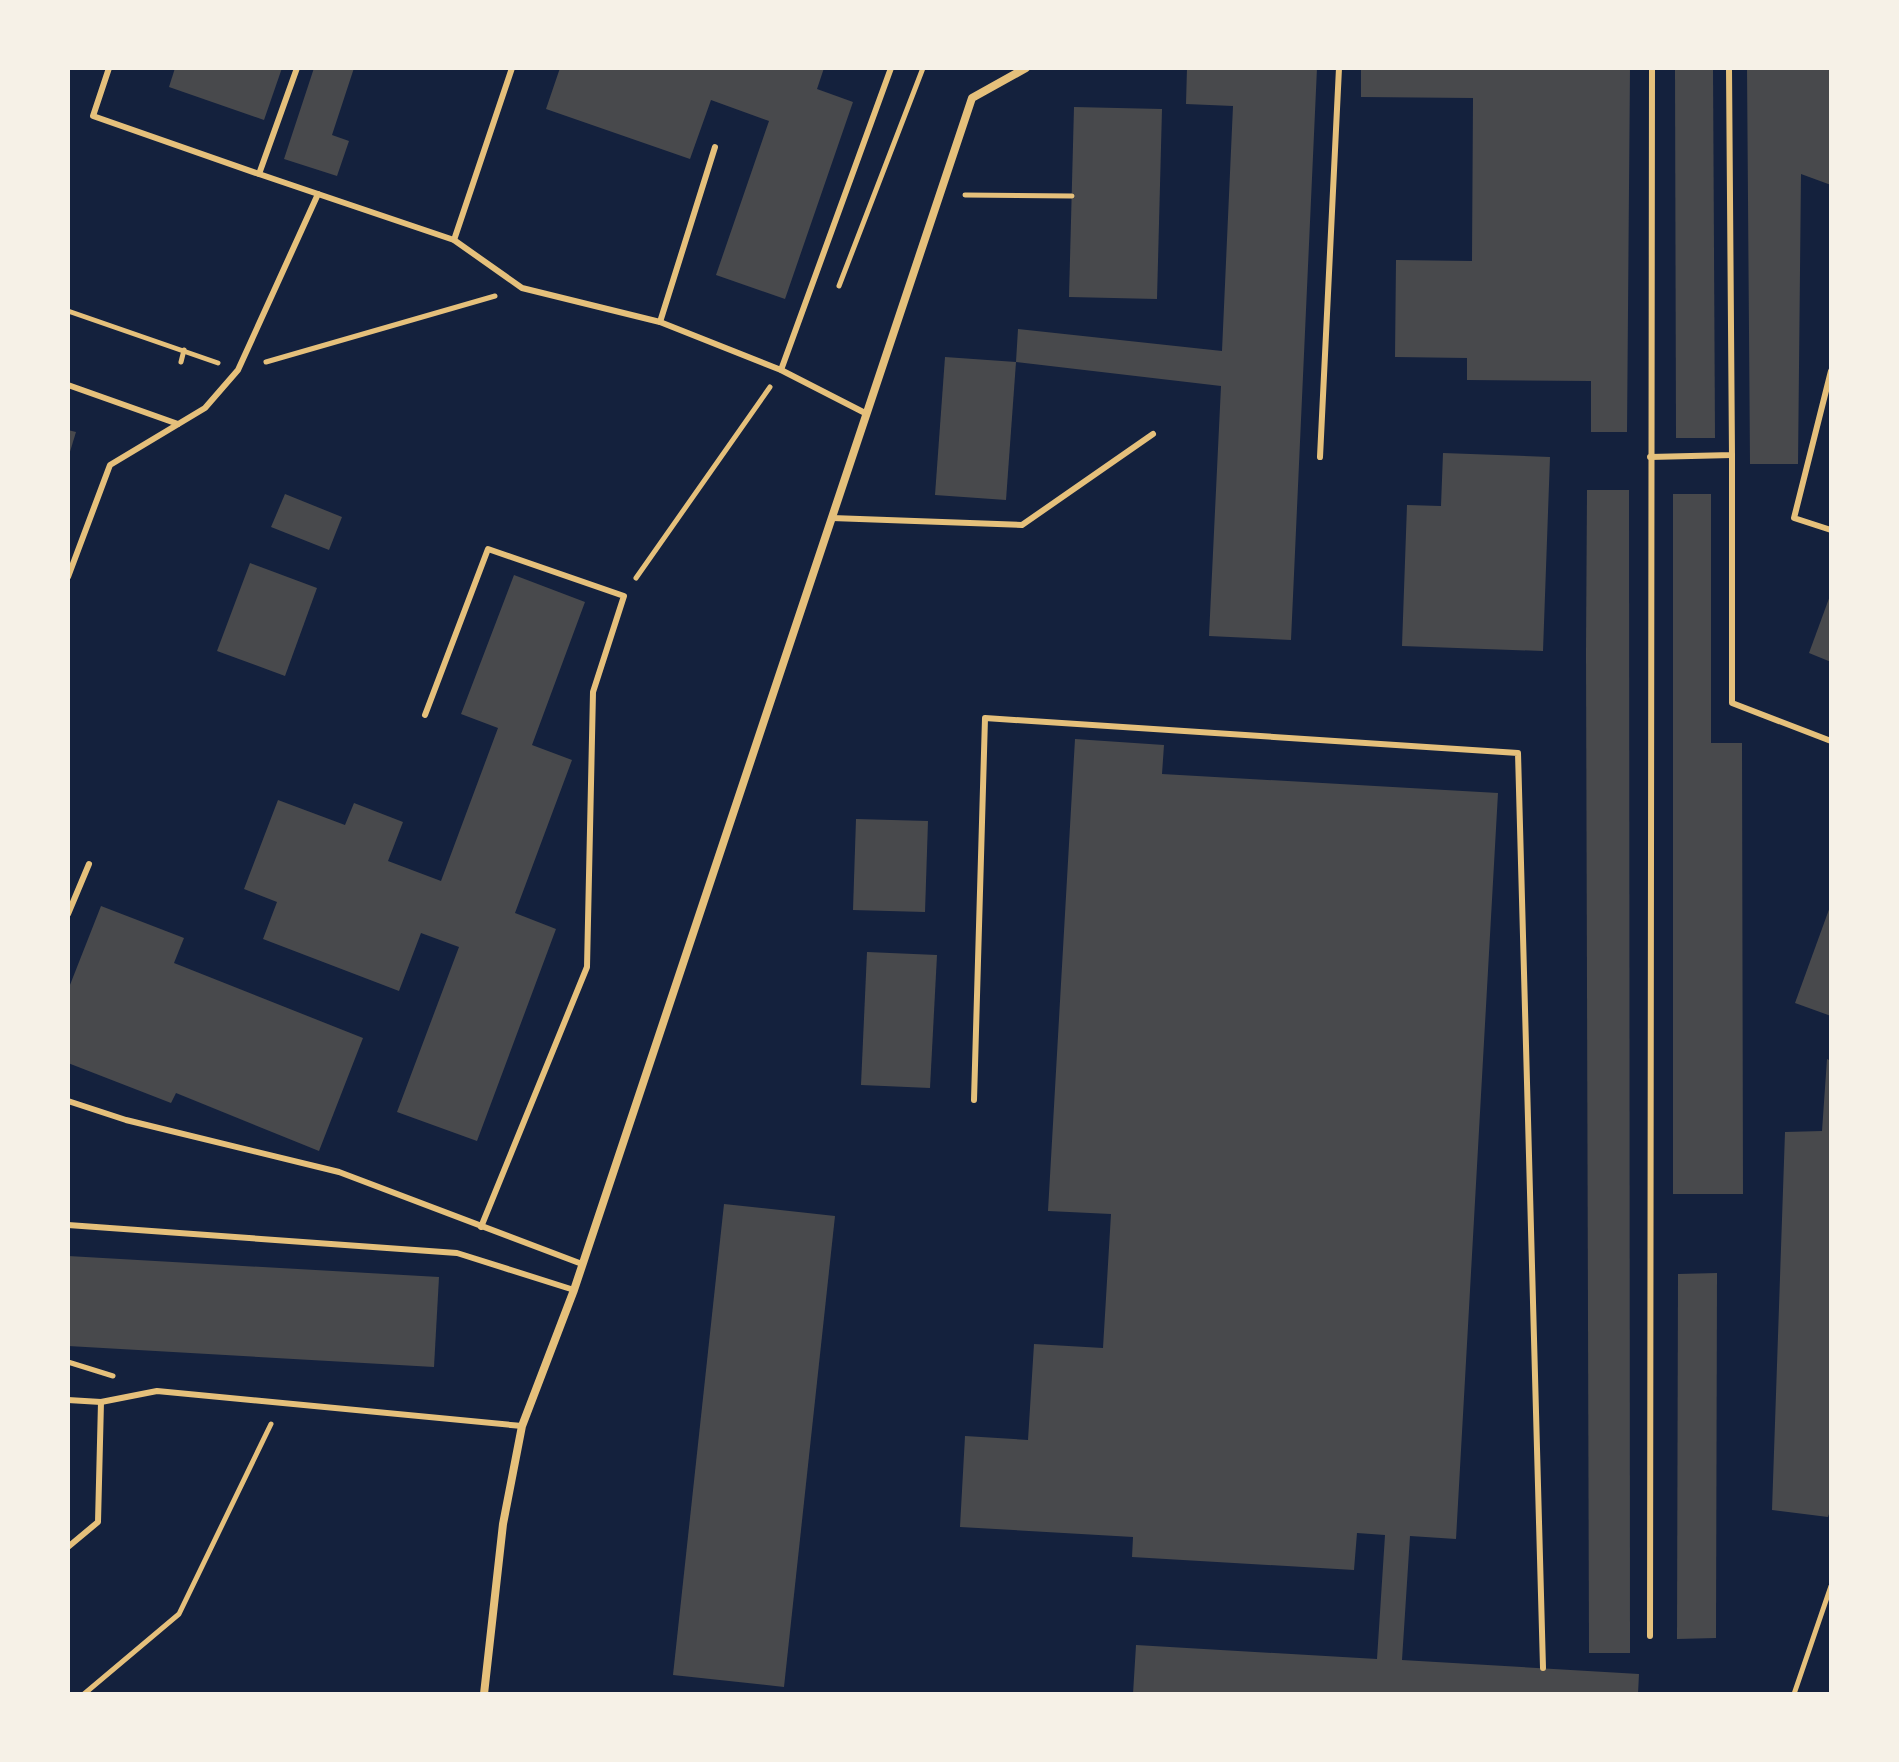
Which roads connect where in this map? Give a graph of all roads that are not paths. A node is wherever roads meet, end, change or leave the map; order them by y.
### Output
1 (109, 68) edge
2 (297, 68) edge
3 (512, 68) edge
4 (891, 68) edge
5 (1026, 68) edge
6 (1339, 68) edge
7 (1652, 68) edge
8 (1729, 68) edge
9 (715, 147) dead end
10 (259, 174) junction
11 (318, 194) junction
12 (454, 240) junction
13 (660, 322) junction
14 (781, 370) junction
15 (1831, 371) edge
16 (68, 385) edge
17 (867, 414) junction
18 (178, 424) junction
19 (1153, 434) dead end
20 (1732, 455) junction
21 (1320, 457) dead end
22 (1650, 457) junction
23 (832, 518) junction
24 (1831, 530) edge
25 (68, 577) edge
26 (425, 715) dead end
27 (1831, 741) edge
28 (89, 864) dead end
29 (68, 914) edge
30 (974, 1100) dead end
31 (68, 1101) edge
32 (68, 1225) edge
33 (481, 1227) junction
34 (582, 1264) junction
35 (574, 1290) junction
36 (68, 1400) edge
37 (101, 1402) junction
38 (522, 1426) junction
39 (68, 1547) edge
40 (1650, 1636) dead end
41 (1543, 1668) dead end
42 (484, 1694) edge

1 - 10 lane
2 - 10 lane
3 - 12 lane
4 - 14 lane
5 - 17 street
6 - 21 lane
7 - 22 lane
8 - 20 lane
9 - 13 lane
10 - 11 lane
11 - 12 lane
11 - 18 lane
12 - 13 lane
13 - 14 lane
14 - 17 lane
15 - 24 lane
16 - 18 lane
17 - 23 street
18 - 25 lane
19 - 23 lane
20 - 22 lane
20 - 27 lane
22 - 40 lane
23 - 34 street
26 - 33 lane
28 - 29 lane
30 - 41 lane
31 - 33 lane
32 - 35 lane
33 - 34 lane
34 - 35 street
35 - 38 street
36 - 37 lane
37 - 38 lane
37 - 39 lane
38 - 42 street

